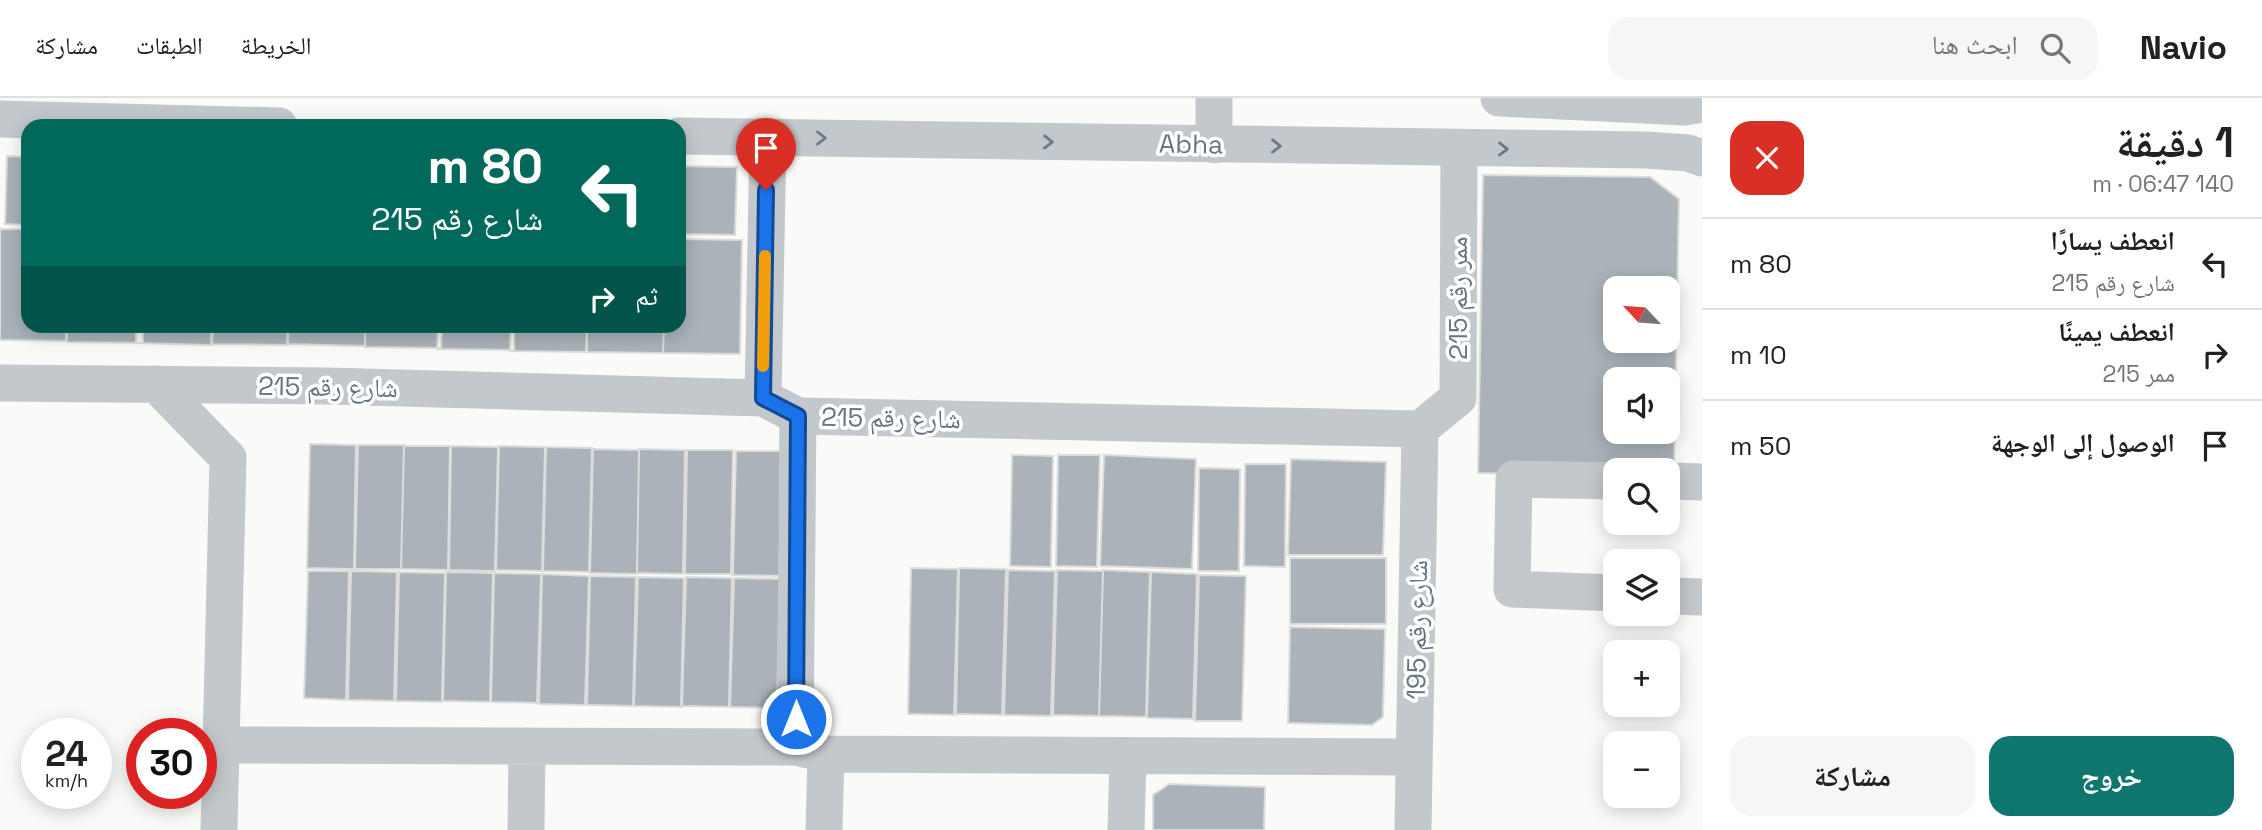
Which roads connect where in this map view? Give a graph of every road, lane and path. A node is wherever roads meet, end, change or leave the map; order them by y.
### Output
1 (1214, 98) edge
2 (1499, 98) edge
3 (1647, 104) junction
4 (1702, 104) edge
5 (0, 119) edge
6 (21, 120) edge
7 (686, 136) edge
8 (768, 138) junction
9 (1214, 145) junction
10 (1459, 148) junction
11 (1646, 150) junction
12 (1702, 158) edge
13 (0, 383) edge
14 (156, 384) junction
15 (763, 398) junction
16 (798, 416) junction
17 (1420, 429) junction
18 (1603, 481) edge
19 (1680, 481) edge
20 (1702, 482) edge
21 (1603, 593) edge
22 (1680, 596) edge
23 (1702, 597) edge
24 (222, 745) junction
25 (527, 746) junction
26 (811, 750) junction
27 (1128, 756) junction
28 (1414, 757) junction
29 (219, 830) edge
30 (526, 830) edge
31 (824, 830) edge
32 (1126, 830) edge
33 (1413, 830) edge

1 - 9 street
2 - 3 street
3 - 4 street
3 - 11 street
5 - 6 street
7 - 8 street, Abha
8 -> 9 street, Abha
8 - 15 street
9 -> 10 street, Abha
10 -> 11 street, Abha
10 - 17 street, ممر رقم 215
11 - 12 street, Abha
13 - 14 street, شارع رقم 215
14 - 15 street, شارع رقم 215
14 - 24 street
15 - 16 street, شارع رقم 215
16 - 17 street, شارع رقم 215
16 - 26 street
17 - 28 street, شارع رقم 195
18 - 21 street
19 - 20 street
22 - 23 street
24 - 25 street
24 - 29 street
25 - 26 street
25 - 30 street
26 - 27 street
26 - 31 street
27 - 28 street
27 - 32 street
28 - 33 street, شارع رقم 195

